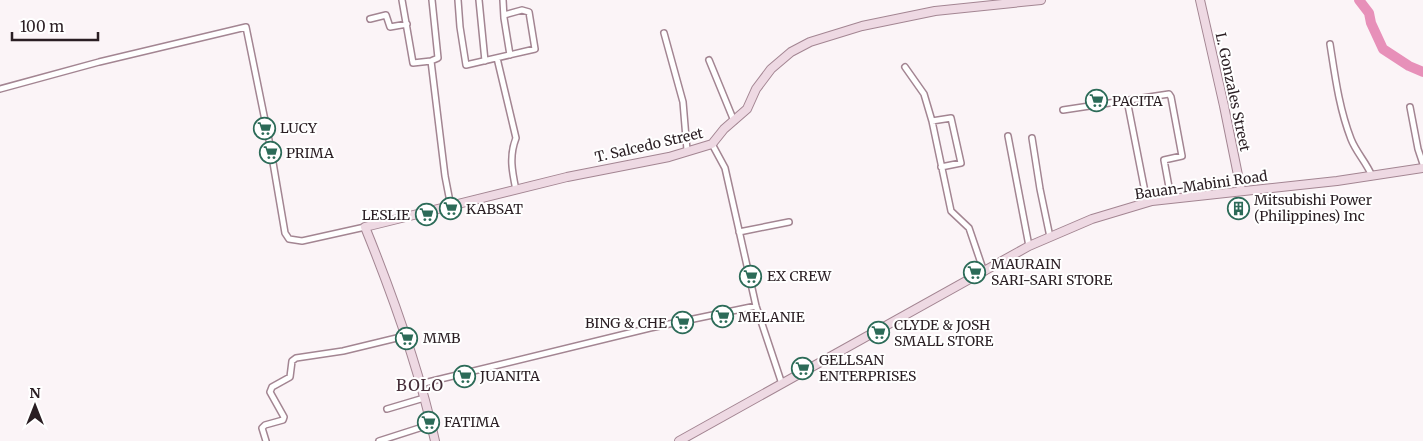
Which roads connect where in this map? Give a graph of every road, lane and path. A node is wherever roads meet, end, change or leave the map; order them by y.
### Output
1 (402, 0) edge
2 (432, 0) edge
3 (458, 0) edge
4 (479, 0) edge
5 (503, 0) edge
6 (1041, 0) edge
7 (1200, 0) edge
8 (504, 14) junction
9 (370, 19) dead end
10 (407, 24) junction
11 (664, 33) dead end
12 (1330, 44) dead end
13 (510, 55) junction
14 (497, 58) junction
15 (485, 60) junction
16 (709, 60) dead end
17 (431, 61) junction
18 (904, 67) dead end
19 (0, 89) edge
20 (1127, 100) junction
21 (1410, 107) dead end
22 (1062, 110) dead end
23 (734, 121) junction
24 (932, 121) junction
25 (1008, 136) dead end
26 (1032, 138) dead end
27 (712, 144) junction
28 (687, 150) junction
29 (1423, 166) edge
30 (941, 167) junction
31 (1372, 176) junction
32 (516, 190) junction
33 (1241, 190) junction
34 (1171, 198) junction
35 (1147, 202) junction
36 (452, 207) junction
37 (789, 222) dead end
38 (365, 227) junction
39 (739, 232) junction
40 (1050, 237) junction
41 (1029, 246) junction
42 (984, 272) junction
43 (756, 306) junction
44 (405, 336) junction
45 (420, 384) junction
46 (782, 384) junction
47 (424, 398) junction
48 (387, 409) dead end
49 (432, 424) junction
50 (266, 441) edge
51 (379, 441) edge
52 (436, 441) edge
53 (679, 441) edge

1 - 10 street
2 - 17 street
3 - 15 street
4 - 15 street
5 - 8 street
6 - 23 street, T. Salcedo Street
7 - 33 street, L. Gonzales Street
8 - 13 street
8 - 13 street
9 - 10 street
10 - 17 street
11 - 28 street
12 - 31 street
13 - 14 street
14 - 15 street
14 - 32 street
16 - 23 street
17 - 36 street
18 - 24 street
19 - 38 street, T. Salcedo Street
20 - 22 street
20 - 34 street
20 - 35 street
21 - 29 street
23 - 27 street, T. Salcedo Street
24 - 30 street
24 - 30 street
25 - 41 street
26 - 40 street
27 - 28 street, T. Salcedo Street
27 - 39 street
28 - 32 street, T. Salcedo Street
29 - 31 street, Bauan-Mabini Road
30 - 42 street
31 - 33 street, Bauan-Mabini Road
32 - 36 street, T. Salcedo Street
33 - 34 street, Bauan-Mabini Road
34 - 35 street, Bauan-Mabini Road
35 - 40 street, Bauan-Mabini Road
36 - 38 street, T. Salcedo Street
37 - 39 street
38 - 44 street
39 - 43 street
40 - 41 street, Bauan-Mabini Road
41 - 42 street, Bauan-Mabini Road
42 - 46 street, Bauan-Mabini Road
43 - 45 street
43 - 46 street
44 - 45 street
44 - 50 street
45 - 47 street
46 - 53 street, Bauan-Mabini Road
47 - 48 street
47 - 49 street
49 - 51 street
49 - 52 street

